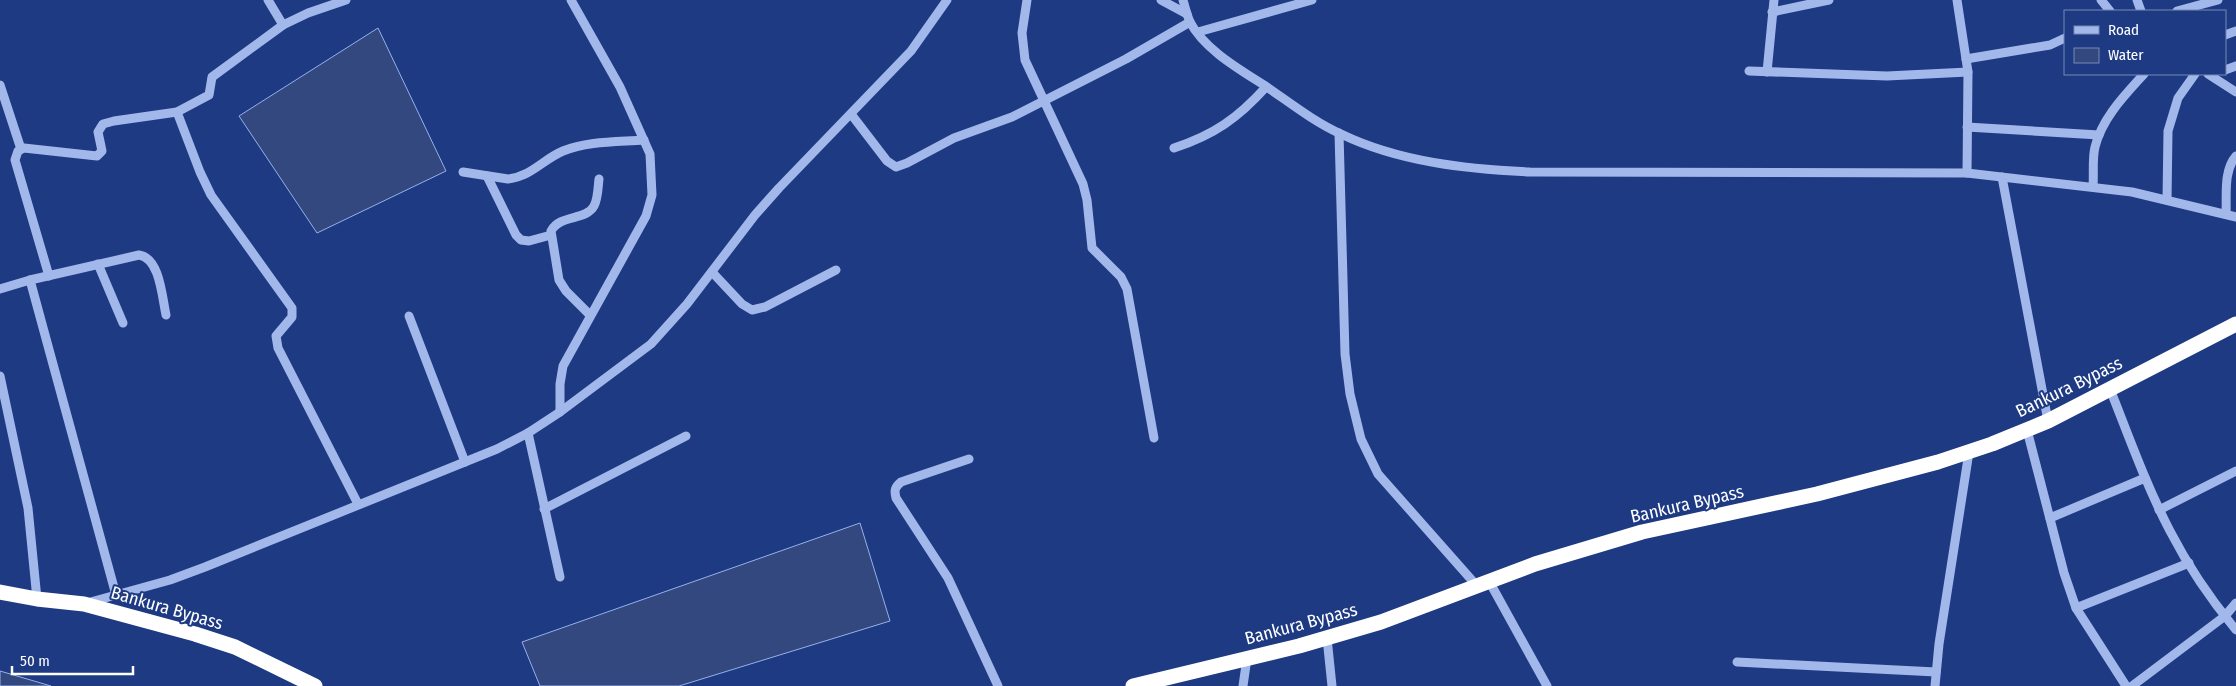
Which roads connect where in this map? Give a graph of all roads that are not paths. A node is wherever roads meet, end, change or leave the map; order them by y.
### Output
1 (268, 0) edge
2 (346, 0) edge
3 (571, 0) edge
4 (947, 0) edge
5 (1027, 0) edge
6 (1161, 0) edge
7 (1183, 0) edge
8 (1312, 0) edge
9 (1774, 0) edge
10 (1829, 0) edge
11 (1958, 0) edge
12 (2218, 0) edge
13 (2181, 10) edge
14 (1772, 12) junction
15 (1188, 18) junction
16 (283, 25) junction
17 (1198, 32) junction
18 (2064, 39) edge
19 (1966, 59) junction
20 (1748, 71) dead end
21 (1767, 72) junction
22 (1968, 72) junction
23 (2143, 75) edge
24 (2194, 75) edge
25 (2213, 75) edge
26 (0, 85) edge
27 (1266, 86) junction
28 (2236, 92) edge
29 (1045, 100) junction
30 (177, 112) junction
31 (851, 114) junction
32 (1967, 127) junction
33 (1339, 133) junction
34 (2099, 135) junction
35 (644, 140) junction
36 (1174, 148) dead end
37 (21, 149) junction
38 (2236, 156) edge
39 (464, 172) dead end
40 (1967, 173) junction
41 (487, 176) junction
42 (2002, 177) junction
43 (599, 179) dead end
44 (2093, 186) junction
45 (2167, 200) junction
46 (2226, 214) junction
47 (2236, 217) edge
48 (551, 235) junction
49 (98, 264) junction
50 (836, 270) dead end
51 (712, 272) junction
52 (49, 276) junction
53 (30, 280) junction
54 (0, 289) edge
55 (166, 315) dead end
56 (590, 315) junction
57 (409, 316) dead end
58 (123, 323) dead end
59 (2236, 324) edge
60 (0, 376) edge
61 (2110, 389) junction
62 (560, 412) junction
63 (2048, 421) junction
64 (2027, 430) junction
65 (528, 433) junction
66 (686, 436) dead end
67 (1154, 438) dead end
68 (1969, 452) junction
69 (969, 459) dead end
70 (465, 462) junction
71 (2236, 471) edge
72 (2145, 478) junction
73 (358, 504) junction
74 (544, 509) junction
75 (2159, 510) junction
76 (2050, 518) junction
77 (2189, 563) junction
78 (560, 576) dead end
79 (1483, 584) junction
80 (0, 592) edge
81 (116, 595) junction
82 (36, 599) junction
83 (2236, 603) edge
84 (84, 604) junction
85 (2076, 608) junction
86 (2225, 616) junction
87 (2236, 630) edge
88 (1326, 638) junction
89 (1247, 658) junction
90 (1737, 662) dead end
91 (1936, 672) junction
92 (1171, 681) edge
93 (315, 686) edge
94 (998, 686) edge
95 (1133, 686) edge
96 (1243, 686) edge
97 (1332, 686) edge
98 (1547, 686) edge
99 (1935, 686) edge
100 (2126, 686) edge
101 (2132, 686) edge

1 - 16 street
2 - 16 street
3 - 35 street
4 - 31 street
5 - 29 street
6 - 15 street
7 - 15 street
8 - 17 street
9 - 14 street
10 - 14 street
11 - 19 street
12 - 13 street
14 - 21 street
15 - 17 street
15 - 29 street
16 - 30 street
17 - 27 street
18 - 19 street
19 - 22 street
20 - 21 street
21 - 22 street
22 - 32 street
23 - 34 street
24 - 45 street
25 - 28 street
26 - 37 street
27 - 33 street
27 - 36 street
29 - 31 street
29 - 67 street
30 - 37 street
30 - 73 street
31 - 51 street
32 - 34 street
32 - 40 street
33 - 40 street
33 - 79 street
34 - 44 street
35 - 41 street
35 - 56 street
37 - 52 street
38 - 46 street
39 - 41 street
40 - 42 street
41 - 48 street
42 - 44 street
42 - 63 street
43 - 48 street
44 - 45 street
45 - 46 street
46 - 47 street
48 - 56 street
49 - 52 street
49 - 55 street
49 - 58 street
50 - 51 street
51 - 62 street
52 - 53 street
53 - 54 street
53 - 81 street
56 - 62 street
57 - 70 street
59 - 61 highway, Bankura Bypass
60 - 82 street
61 - 63 highway, Bankura Bypass
61 - 72 street
62 - 65 street
63 - 64 highway, Bankura Bypass
64 - 68 highway, Bankura Bypass
64 - 76 street
65 - 70 street
65 - 74 street
66 - 74 street
68 - 79 highway, Bankura Bypass
68 - 91 street
69 - 94 street
70 - 73 street
71 - 75 street
72 - 75 street
72 - 76 street
73 - 81 street
74 - 78 street
75 - 77 street
76 - 85 street
77 - 85 street
77 - 86 street
79 - 88 highway, Bankura Bypass
79 - 98 street
80 - 82 highway, Bankura Bypass
81 - 84 street
82 - 84 highway, Bankura Bypass
83 - 86 street
84 - 93 highway, Bankura Bypass
85 - 100 street
86 - 87 street
86 - 101 street
88 - 89 highway, Bankura Bypass
88 - 97 street
89 - 92 highway, Bankura Bypass
89 - 96 street
90 - 91 street
91 - 99 street
92 - 95 highway, Bankura Bypass

